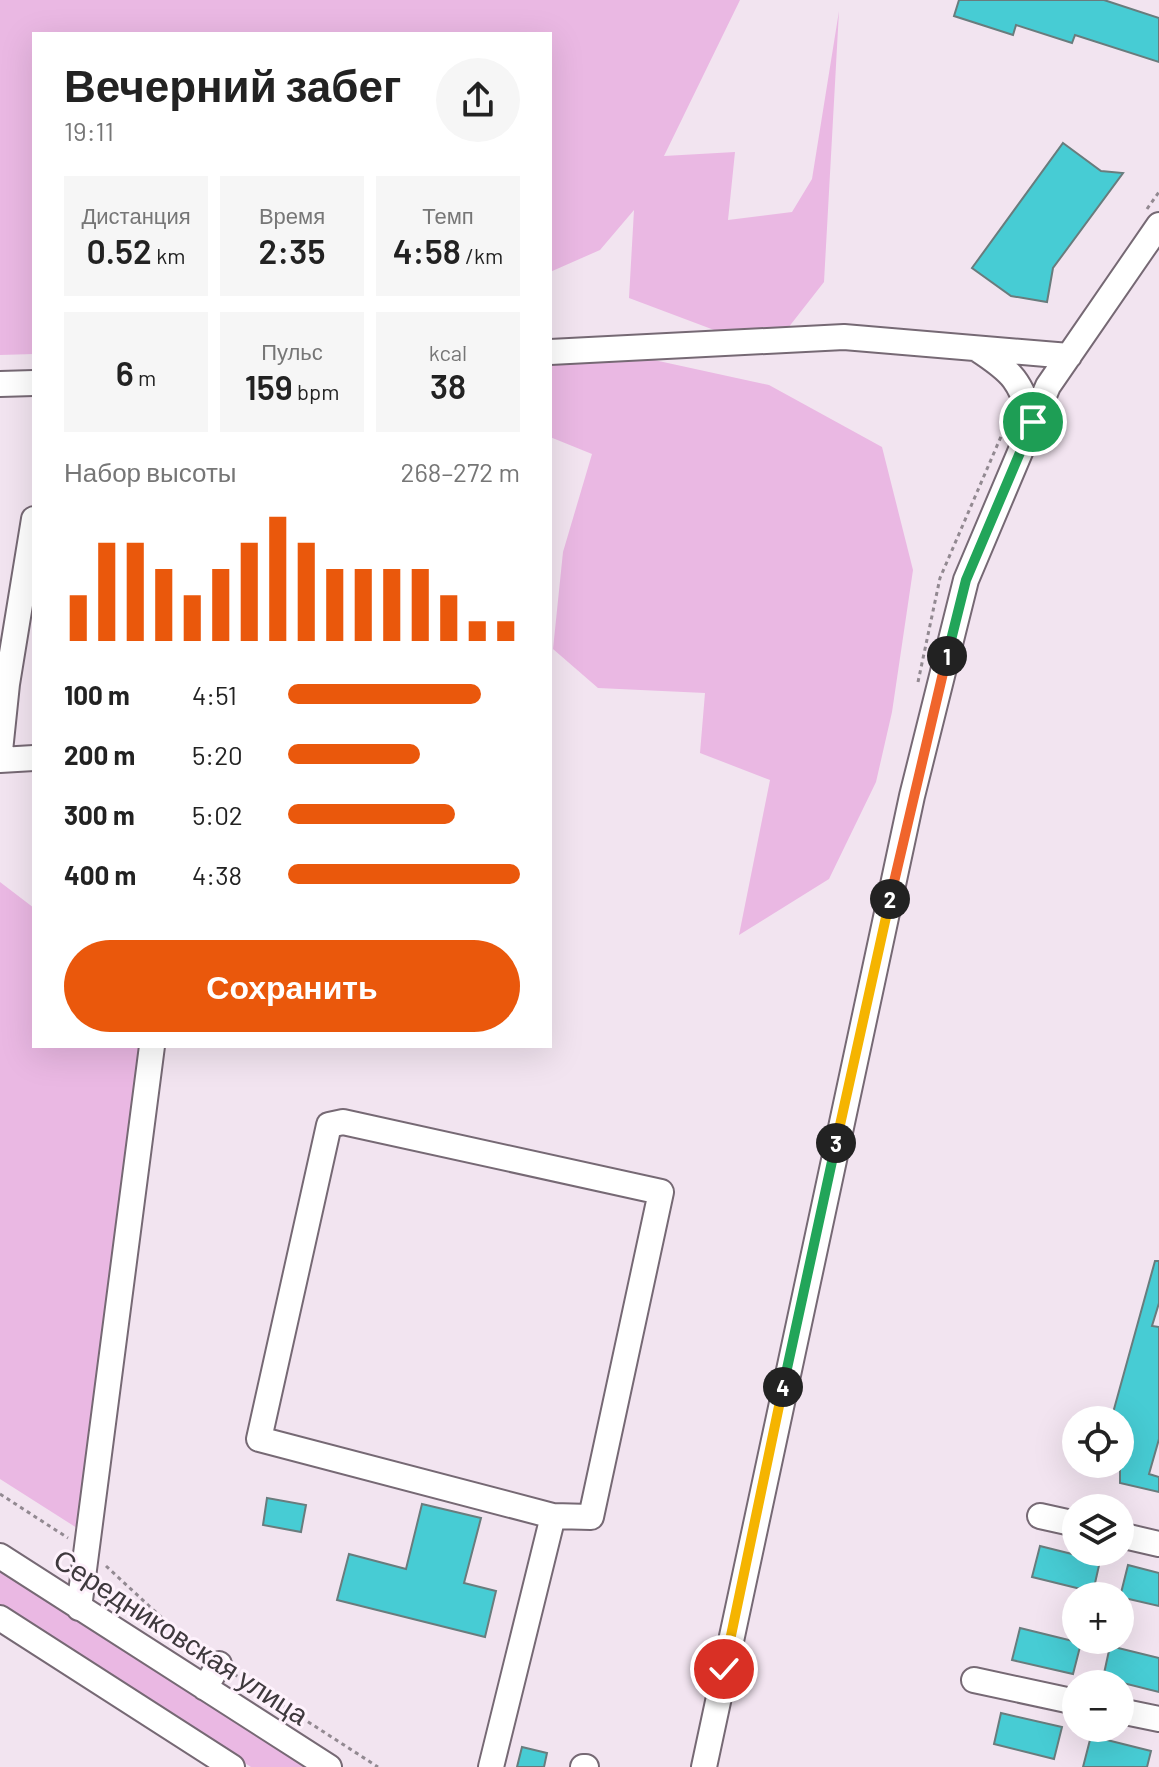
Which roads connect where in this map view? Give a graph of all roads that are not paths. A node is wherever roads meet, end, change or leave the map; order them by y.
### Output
1 (1159, 225) edge
2 (975, 348) junction
3 (552, 352) edge
4 (1069, 356) junction
5 (32, 383) edge
6 (0, 384) edge
7 (1033, 422) junction
8 (32, 531) edge
9 (0, 751) edge
10 (32, 758) edge
11 (0, 760) edge
12 (152, 1048) edge
13 (553, 1516) junction
14 (1040, 1516) dead end
15 (1062, 1521) edge
16 (1134, 1538) edge
17 (1159, 1544) edge
18 (0, 1556) edge
19 (79, 1608) junction
20 (0, 1618) edge
21 (219, 1664) road end
22 (974, 1680) dead end
23 (205, 1688) junction
24 (1062, 1699) edge
25 (1134, 1714) edge
26 (1159, 1719) edge
27 (232, 1767) edge
28 (329, 1767) edge
29 (491, 1767) edge
30 (704, 1767) edge

1 - 4 street
2 - 3 street
2 - 4 street
2 - 7 street
4 - 7 street
5 - 6 street
7 - 30 street
8 - 9 street
10 - 11 street
12 - 19 street
13 - 13 street
13 - 29 street
14 - 15 street
16 - 17 street
18 - 19 street, Середниковская улица
19 - 23 street, Середниковская улица
20 - 27 street
21 - 23 street
22 - 24 street
23 - 28 street, Середниковская улица
25 - 26 street

